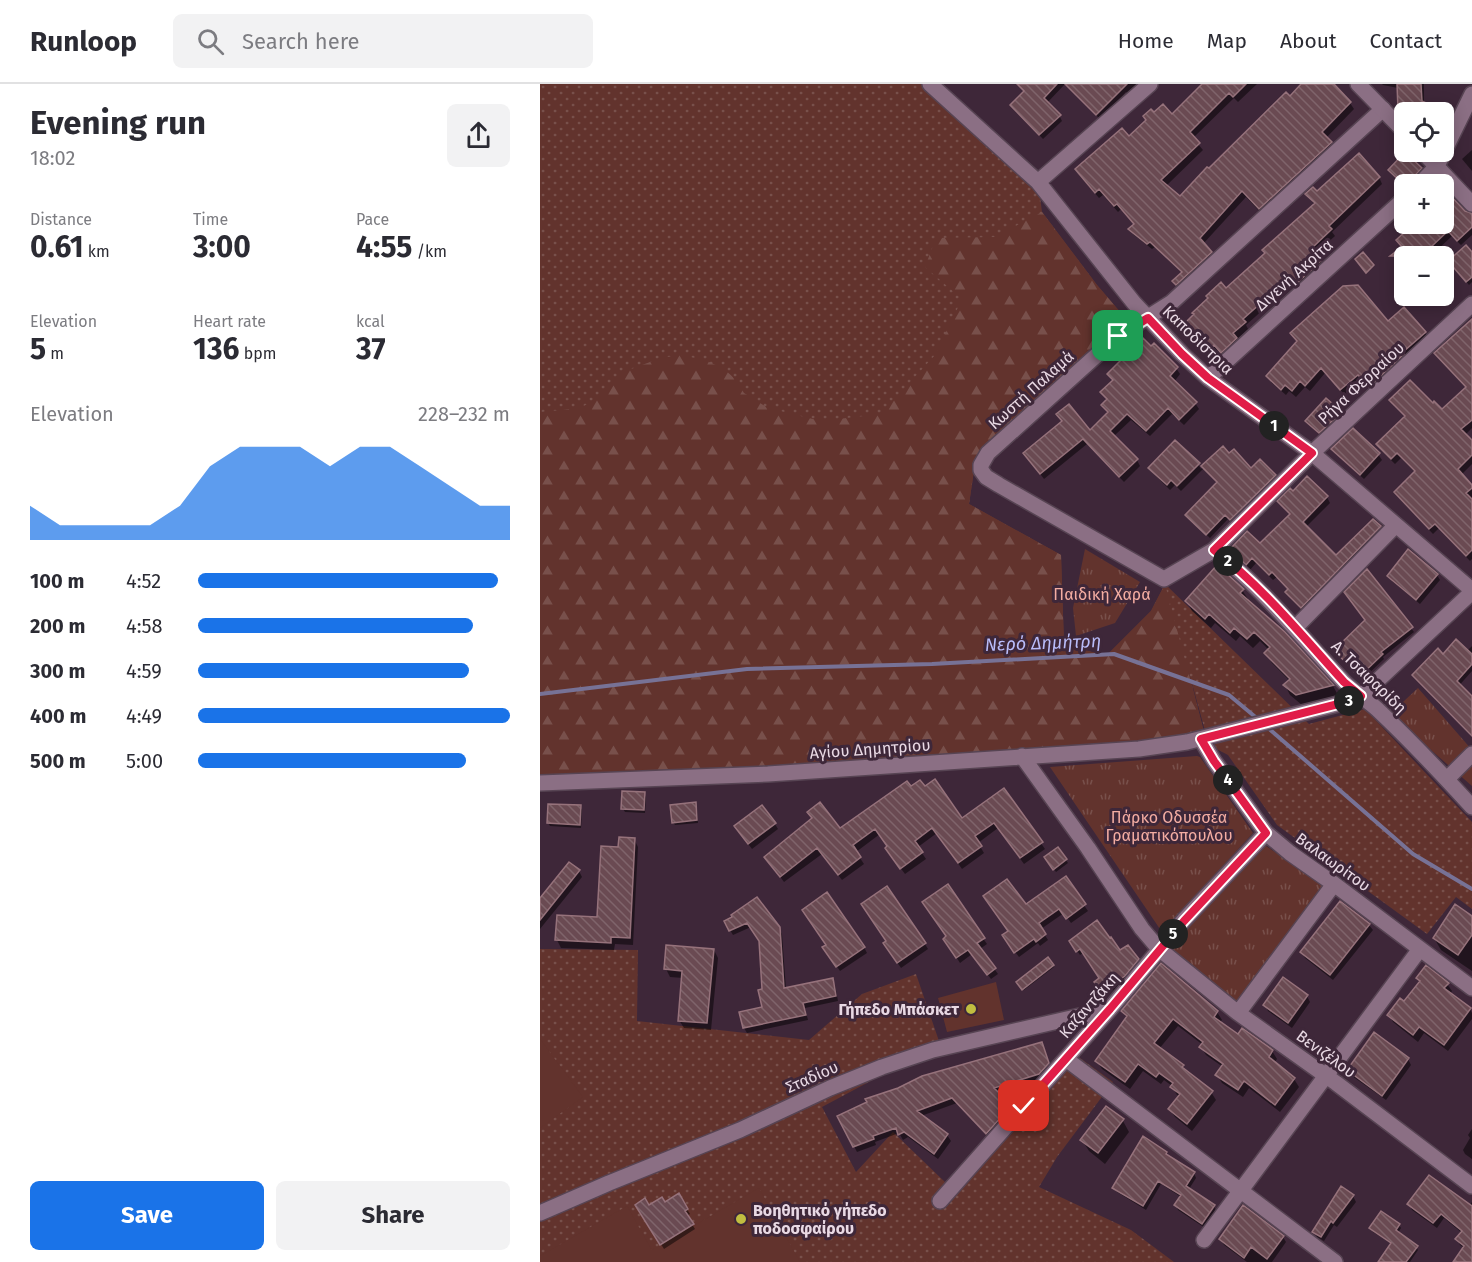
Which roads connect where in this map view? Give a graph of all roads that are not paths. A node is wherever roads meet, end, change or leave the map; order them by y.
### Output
1 (930, 84) edge
2 (1150, 84) edge
3 (1358, 84) edge
4 (1472, 94) edge
5 (1383, 109) junction
6 (1394, 121) edge
7 (1433, 162) edge
8 (1437, 166) junction
9 (1429, 174) edge
10 (1038, 182) junction
11 (1472, 204) edge
12 (1394, 208) edge
13 (1472, 304) edge
14 (1148, 318) junction
15 (1208, 378) junction
16 (1312, 453) junction
17 (1396, 525) junction
18 (1214, 550) junction
19 (1164, 579) joint
20 (1472, 591) edge
21 (1295, 628) junction
22 (1361, 696) junction
23 (1201, 739) junction
24 (1472, 754) edge
25 (1022, 756) junction
26 (1447, 779) junction
27 (540, 783) edge
28 (1472, 807) edge
29 (1266, 833) junction
30 (1334, 884) junction
31 (1160, 949) junction
32 (1420, 949) junction
33 (1472, 988) edge
34 (1110, 1009) junction
35 (1238, 1013) junction
36 (1066, 1059) junction
37 (1326, 1076) junction
38 (1472, 1186) edge
39 (1241, 1191) junction
40 (940, 1201) dead end
41 (540, 1213) edge
42 (1204, 1240) dead end
43 (1335, 1262) edge

1 - 10 street, Καποδίστρια
2 - 10 street
3 - 5 street
4 - 8 street
5 - 6 street
5 - 14 street, Κωστή Παλαμά
7 - 8 street
8 - 9 street
8 - 11 street
10 - 14 street, Καποδίστρια
12 - 15 street, Διγενή Ακρίτα
13 - 16 street, Ρήγα Φερραίου
14 - 15 street, Καποδίστρια
14 - 19 street, Κωστή Παλαμά
15 - 16 street, Καποδίστρια
16 - 17 street, Καποδίστρια
16 - 18 street, Ρήγα Φερραίου
17 - 20 street, Καποδίστρια
17 - 21 street
18 - 19 street, Ρήγα Φερραίου
18 - 21 street, Α. Τσαφαρίδη
20 - 22 street
21 - 22 street, Α. Τσαφαρίδη
22 - 23 street, Αγίου Δημητρίου
22 - 26 street, Α. Τσαφαρίδη
23 - 25 street, Αγίου Δημητρίου
23 - 29 street, Βαλαωρίτου
24 - 26 street
25 - 27 street, Αγίου Δημητρίου
25 - 31 street, Βενιζέλου
26 - 28 street, Α. Τσαφαρίδη
29 - 30 street, Βαλαωρίτου
29 - 31 street, Καζαντζάκη
30 - 32 street, Βαλαωρίτου
30 - 35 street
31 - 34 street, Καζαντζάκη
31 - 35 street, Βενιζέλου
32 - 33 street, Βαλαωρίτου
32 - 37 street
34 - 36 street, Καζαντζάκη
34 - 41 street, Σταδίου
35 - 37 street, Βενιζέλου
36 - 39 street
36 - 40 street, Καζαντζάκη
37 - 38 street, Βενιζέλου
37 - 39 street
39 - 42 street
39 - 43 street

